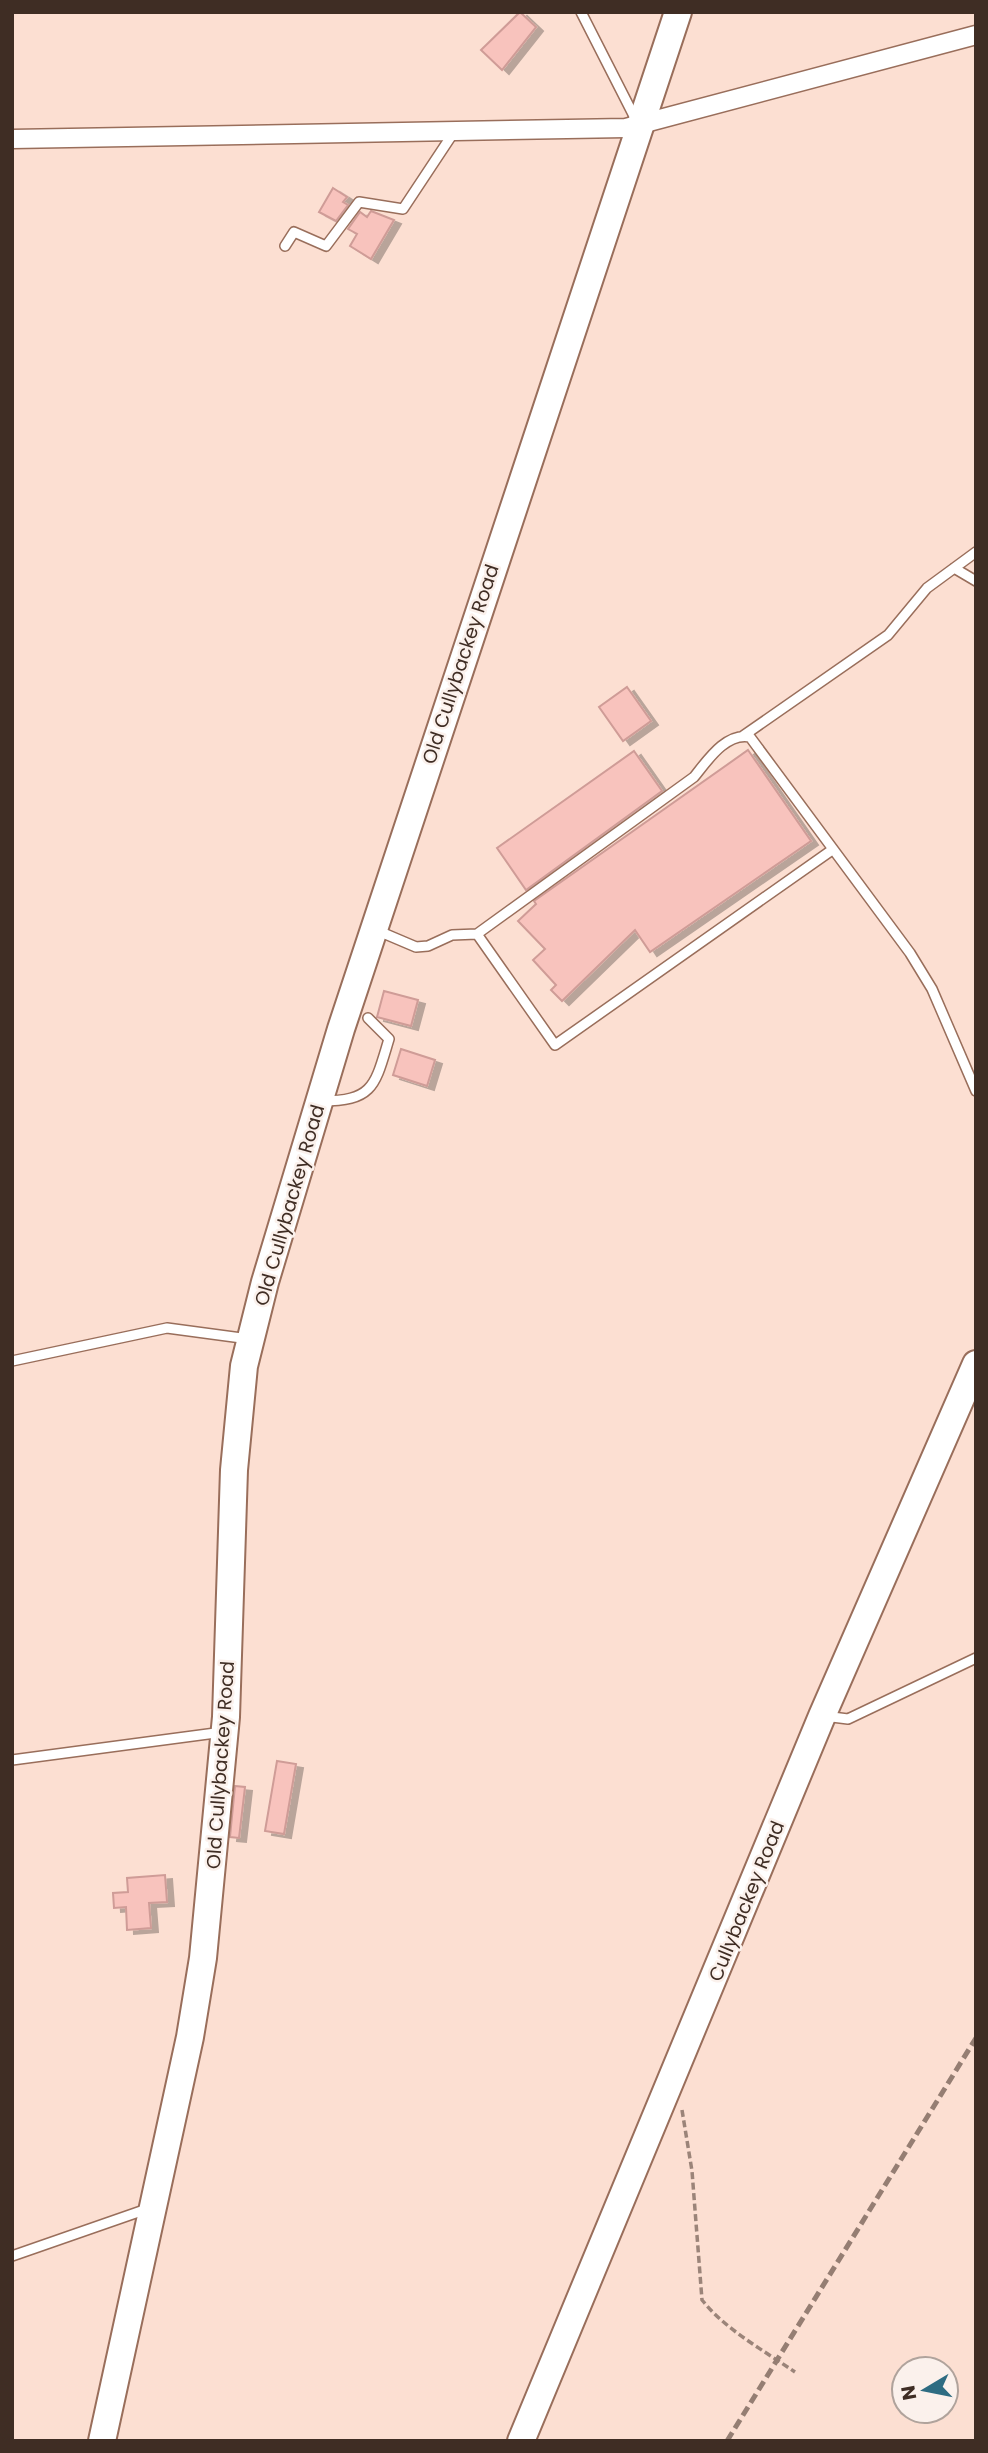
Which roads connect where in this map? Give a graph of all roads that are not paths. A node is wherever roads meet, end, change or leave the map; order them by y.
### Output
1 (581, 12) edge
2 (678, 12) edge
3 (976, 35) edge
4 (638, 124) junction
5 (454, 130) junction
6 (12, 139) edge
7 (285, 246) dead end
8 (976, 552) edge
9 (954, 568) junction
10 (976, 581) edge
11 (743, 736) junction
12 (832, 850) junction
13 (374, 929) junction
14 (477, 934) junction
15 (368, 1018) dead end
16 (976, 1091) edge
17 (320, 1101) junction
18 (251, 1340) junction
19 (12, 1360) edge
20 (976, 1364) edge
21 (976, 1658) edge
22 (822, 1716) junction
23 (225, 1732) junction
24 (12, 1760) edge
25 (152, 2207) junction
26 (12, 2256) edge
27 (102, 2441) edge
28 (522, 2441) edge

1 - 4 lane
2 - 4 street, Old Cullybackey Road
3 - 4 street
4 - 5 street
4 - 13 street, Old Cullybackey Road
5 - 6 street
5 - 7 lane
8 - 9 lane
9 - 10 lane
9 - 11 lane
11 - 12 lane
11 - 14 lane
12 - 14 lane
12 - 16 lane
13 - 14 lane
13 - 17 street, Old Cullybackey Road
15 - 17 lane
17 - 18 street, Old Cullybackey Road
18 - 19 lane
18 - 23 street, Old Cullybackey Road
20 - 22 street, Cullybackey Road
21 - 22 lane
22 - 28 street, Cullybackey Road
23 - 24 lane
23 - 25 street, Old Cullybackey Road
25 - 26 lane
25 - 27 street, Old Cullybackey Road

